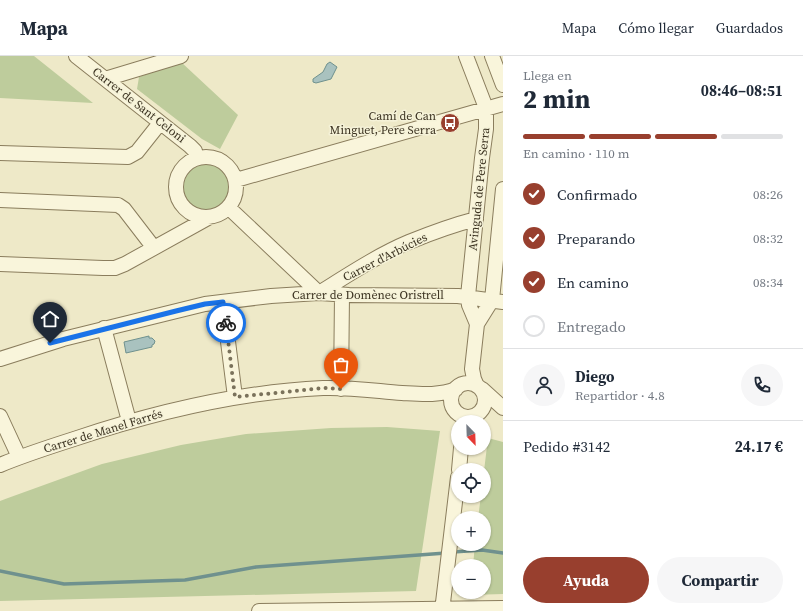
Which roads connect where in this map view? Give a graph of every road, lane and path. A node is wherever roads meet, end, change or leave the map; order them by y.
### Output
1 (76, 56) edge
2 (181, 56) edge
3 (466, 56) edge
4 (492, 56) edge
5 (105, 79) junction
6 (503, 84) edge
7 (503, 104) edge
8 (486, 108) junction
9 (160, 123) junction
10 (0, 153) edge
11 (196, 158) junction
12 (236, 180) junction
13 (503, 189) edge
14 (0, 200) edge
15 (229, 208) junction
16 (208, 218) junction
17 (476, 219) junction
18 (154, 248) junction
19 (0, 264) edge
20 (319, 293) junction
21 (342, 295) junction
22 (468, 296) junction
23 (497, 301) edge
24 (223, 302) junction
25 (477, 324) junction
26 (104, 328) junction
27 (0, 359) edge
28 (472, 369) junction
29 (458, 387) junction
30 (479, 387) junction
31 (341, 389) junction
32 (423, 394) junction
33 (235, 397) junction
34 (503, 408) edge
35 (457, 415) edge
36 (477, 415) edge
37 (477, 415) edge
38 (0, 416) edge
39 (129, 421) junction
40 (18, 457) junction
41 (0, 465) edge
42 (455, 503) edge
43 (503, 608) edge
44 (442, 610) edge
45 (259, 611) edge
46 (282, 611) edge

1 - 5 street, Carrer de Sant Celoni
2 - 5 street
3 - 8 street, Avinguda de Pere Serra
4 - 6 street
5 - 9 street, Carrer de Sant Celoni
7 - 8 street
8 - 12 street
8 - 17 street, Avinguda de Pere Serra
9 - 10 street
9 - 11 street, Carrer de Sant Celoni
11 - 12 street
11 - 16 street
12 - 15 street
13 - 23 street, Avinguda de Pere Serra
14 - 18 street
15 - 16 street
15 - 20 street
16 - 18 street
17 - 20 street, Carrer d'Arbúcies
17 - 22 street, Avinguda de Pere Serra
18 - 19 street
20 - 21 street, Carrer de Domènec Oristrell
20 - 24 street, Carrer de Domènec Oristrell
21 - 22 street, Carrer de Domènec Oristrell
21 - 31 street
22 - 23 street, Carrer de Domènec Oristrell
22 - 25 street, Avinguda de Pere Serra
23 - 25 street, Avinguda de Pere Serra
24 - 26 street, Carrer de Domènec Oristrell
24 - 33 street
25 - 28 street, Avinguda de Pere Serra
26 - 27 street, Carrer de Domènec Oristrell
26 - 39 street
28 - 29 street
28 - 30 street, Avinguda de Pere Serra
29 - 30 street
29 - 32 street, Carrer de Manel Farrés
29 - 35 street
30 - 34 street
30 - 36 street
31 - 32 street, Carrer de Manel Farrés
31 - 33 street, Carrer de Manel Farrés
32 - 35 street, Carrer de Manel Farrés
33 - 39 street, Carrer de Manel Farrés
34 - 37 street
38 - 40 street
39 - 40 street, Carrer de Manel Farrés
40 - 41 street, Carrer de Manel Farrés
42 - 44 street
43 - 44 street
44 - 46 street
45 - 46 street

